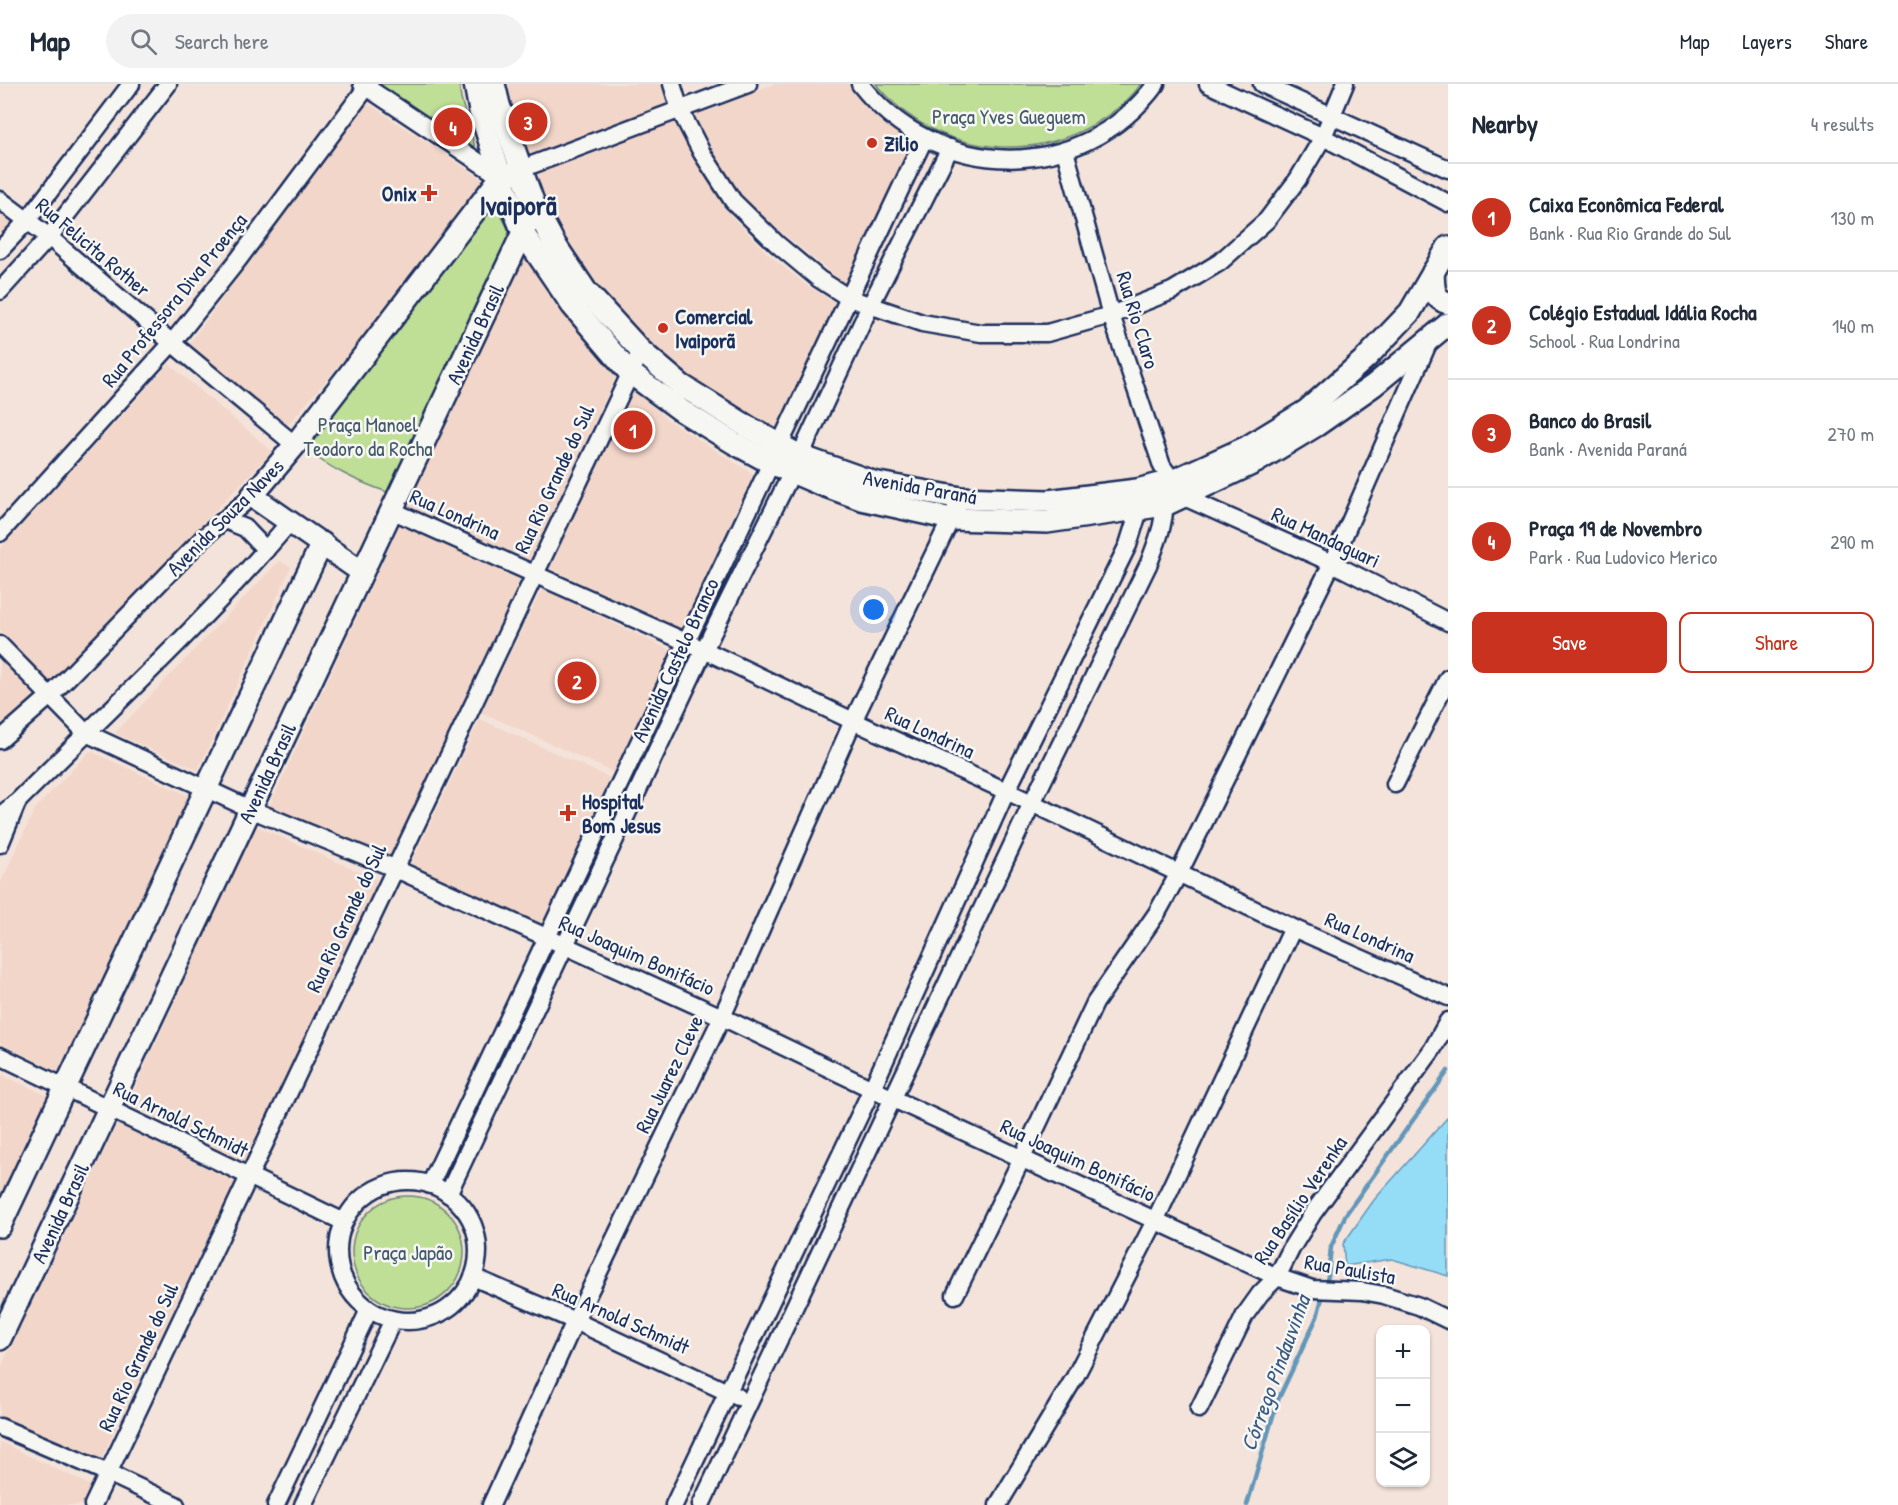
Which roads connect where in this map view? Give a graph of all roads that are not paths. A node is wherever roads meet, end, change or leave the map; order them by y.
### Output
1 (131, 84) edge
2 (168, 84) edge
3 (475, 84) edge
4 (494, 84) edge
5 (672, 84) edge
6 (748, 84) edge
7 (860, 84) edge
8 (1156, 84) edge
9 (1208, 84) edge
10 (1262, 84) edge
11 (1345, 84) edge
12 (366, 85) edge
13 (680, 110) junction
14 (1332, 115) junction
15 (1323, 137) junction
16 (924, 139) junction
17 (950, 148) junction
18 (1065, 151) junction
19 (521, 169) junction
20 (1448, 169) edge
21 (501, 177) junction
22 (0, 200) edge
23 (1448, 203) edge
24 (535, 207) junction
25 (27, 221) junction
26 (523, 233) junction
27 (49, 237) junction
28 (1448, 248) edge
29 (0, 250) edge
30 (1433, 272) junction
31 (0, 291) edge
32 (849, 298) junction
33 (1448, 303) edge
34 (870, 306) junction
35 (1112, 315) junction
36 (1448, 324) edge
37 (1431, 338) junction
38 (172, 343) junction
39 (640, 351) junction
40 (629, 372) junction
41 (295, 445) junction
42 (775, 455) junction
43 (796, 464) junction
44 (1170, 492) junction
45 (252, 496) junction
46 (962, 498) junction
47 (1138, 500) junction
48 (391, 510) junction
49 (951, 519) junction
50 (225, 520) junction
51 (289, 523) junction
52 (0, 533) edge
53 (322, 543) junction
54 (266, 550) junction
55 (1332, 562) junction
56 (362, 572) junction
57 (534, 573) junction
58 (1448, 622) edge
59 (686, 643) junction
60 (0, 645) edge
61 (704, 650) junction
62 (1448, 678) edge
63 (50, 696) junction
64 (853, 721) junction
65 (86, 733) junction
66 (0, 740) edge
67 (1395, 784) dead end
68 (205, 788) junction
69 (1006, 792) junction
70 (18, 801) junction
71 (1032, 803) junction
72 (250, 809) junction
73 (0, 816) edge
74 (0, 844) edge
75 (394, 868) junction
76 (1179, 873) junction
77 (1293, 928) junction
78 (547, 939) junction
79 (565, 948) junction
80 (1448, 997) edge
81 (722, 1017) junction
82 (1448, 1021) edge
83 (0, 1056) edge
84 (65, 1088) junction
85 (872, 1089) junction
86 (893, 1099) junction
87 (109, 1109) junction
88 (1022, 1158) junction
89 (249, 1176) junction
90 (430, 1185) junction
91 (448, 1194) junction
92 (1155, 1221) junction
93 (344, 1222) junction
94 (0, 1226) edge
95 (473, 1277) junction
96 (1278, 1277) junction
97 (955, 1295) dead end
98 (369, 1310) junction
99 (393, 1320) junction
100 (1448, 1320) edge
101 (574, 1321) junction
102 (0, 1340) edge
103 (728, 1392) junction
104 (749, 1403) junction
105 (1200, 1409) dead end
106 (0, 1427) edge
107 (108, 1473) junction
108 (93, 1505) edge
109 (176, 1505) edge
110 (276, 1505) edge
111 (303, 1505) edge
112 (491, 1505) edge
113 (674, 1505) edge
114 (701, 1505) edge
115 (998, 1505) edge

1 - 25 street
2 - 27 street
3 - 21 main road, Avenida Paraná
4 - 19 main road, Avenida Paraná
5 - 13 street
6 - 13 street
7 - 16 street
8 - 18 street
9 - 15 street
10 - 14 street
11 - 14 street
12 - 21 street
12 - 38 street, Rua Professora Diva Proença
13 - 19 street
13 - 32 street
14 - 15 street
14 - 20 street
15 - 23 street
15 - 35 street
16 - 17 street
16 - 32 street, Avenida Castelo Branco
17 - 18 street
17 - 34 street, Avenida Castelo Branco
18 - 35 street, Rua Rio Claro
19 - 21 main road
19 - 24 main road, Avenida Paraná
21 - 26 main road, Avenida Paraná
21 - 41 main road, Avenida Souza Naves
22 - 25 street, Rua Felicita Rother
24 - 26 main road, Avenida Brasil
24 - 39 main road, Avenida Paraná
25 - 27 street, Rua Felicita Rother
25 - 29 street
26 - 40 main road, Avenida Paraná
26 - 48 main road, Avenida Brasil
27 - 31 street
27 - 38 street, Rua Felicita Rother
28 - 30 main road, Avenida Paraná
30 - 33 main road
30 - 44 main road, Avenida Paraná
32 - 34 street
32 - 42 street, Avenida Castelo Branco
34 - 35 street
34 - 43 street, Avenida Castelo Branco
35 - 44 street, Rua Rio Claro
36 - 37 main road, Avenida Paraná
37 - 44 main road, Avenida Paraná
37 - 55 street
38 - 41 street, Rua Felicita Rother
38 - 52 street, Rua Professora Diva Proença
39 - 40 street, Rua Rio Grande do Sul
39 - 42 main road, Avenida Paraná
40 - 42 main road, Avenida Paraná
40 - 57 street, Rua Rio Grande do Sul
41 - 45 main road, Avenida Souza Naves
42 - 43 main road, Avenida Paraná
42 - 59 street, Avenida Castelo Branco
43 - 46 main road, Avenida Paraná
43 - 49 main road, Avenida Paraná
43 - 61 street, Avenida Castelo Branco
44 - 47 main road, Avenida Paraná
44 - 55 street, Rua Mandaguari
44 - 71 street
45 - 50 street, Avenida Souza Naves
45 - 51 main road
46 - 47 main road, Avenida Paraná
46 - 49 street, Rua Juarez Cleve
47 - 49 main road, Avenida Paraná
47 - 69 street
48 - 56 main road, Avenida Brasil
48 - 57 street, Rua Londrina
49 - 64 street, Rua Juarez Cleve
50 - 54 street
50 - 63 street, Avenida Souza Naves
51 - 53 main road
51 - 54 street
53 - 56 main road
53 - 68 main road
54 - 65 street
55 - 58 street, Rua Mandaguari
55 - 76 street
56 - 72 main road, Avenida Brasil
57 - 59 street, Rua Londrina
57 - 75 street, Rua Rio Grande do Sul
59 - 61 street, Rua Londrina
59 - 78 street, Avenida Castelo Branco
60 - 63 street, Rua Joaquim Bonifácio
61 - 64 street, Rua Londrina
61 - 79 street, Avenida Castelo Branco
62 - 67 street
63 - 65 street, Rua Joaquim Bonifácio
63 - 66 street, Avenida Souza Naves
64 - 69 street, Rua Londrina
64 - 81 street, Rua Juarez Cleve
65 - 68 street, Rua Joaquim Bonifácio
65 - 70 street
68 - 72 street, Rua Joaquim Bonifácio
68 - 84 main road
69 - 71 street, Rua Londrina
69 - 85 street
70 - 73 street
70 - 74 street
71 - 76 street, Rua Londrina
71 - 86 street
72 - 75 street, Rua Joaquim Bonifácio
72 - 87 main road, Avenida Brasil
75 - 78 street, Rua Joaquim Bonifácio
75 - 89 street, Rua Rio Grande do Sul
76 - 77 street, Rua Londrina
76 - 88 street
77 - 80 street, Rua Londrina
77 - 92 street
78 - 79 street, Rua Joaquim Bonifácio
78 - 90 street, Avenida Castelo Branco
79 - 81 street, Rua Joaquim Bonifácio
79 - 91 street, Avenida Castelo Branco
81 - 85 street, Rua Joaquim Bonifácio
81 - 101 street, Rua Juarez Cleve
82 - 96 street, Rua Basílio Verenka
83 - 84 street, Rua Arnold Schmidt
84 - 87 street, Rua Arnold Schmidt
84 - 94 main road
85 - 86 street, Rua Joaquim Bonifácio
85 - 103 street
86 - 88 street, Rua Joaquim Bonifácio
86 - 104 street
87 - 89 street, Rua Arnold Schmidt
87 - 102 main road, Avenida Brasil
88 - 92 street, Rua Joaquim Bonifácio
88 - 97 street
89 - 93 street, Rua Arnold Schmidt
89 - 107 street, Rua Rio Grande do Sul
90 - 91 street
90 - 93 street
91 - 95 street
92 - 96 street, Rua Joaquim Bonifácio
92 - 115 street
93 - 98 street
95 - 99 street
95 - 101 street, Rua Arnold Schmidt
96 - 100 street, Rua Paulista
96 - 105 street, Rua Basílio Verenka
98 - 99 street
98 - 110 street
99 - 111 street
101 - 103 street, Rua Arnold Schmidt
101 - 112 street, Rua Juarez Cleve
103 - 104 street, Rua Arnold Schmidt
103 - 113 street
104 - 114 street
106 - 107 street
107 - 108 street, Rua Rio Grande do Sul
107 - 109 street

